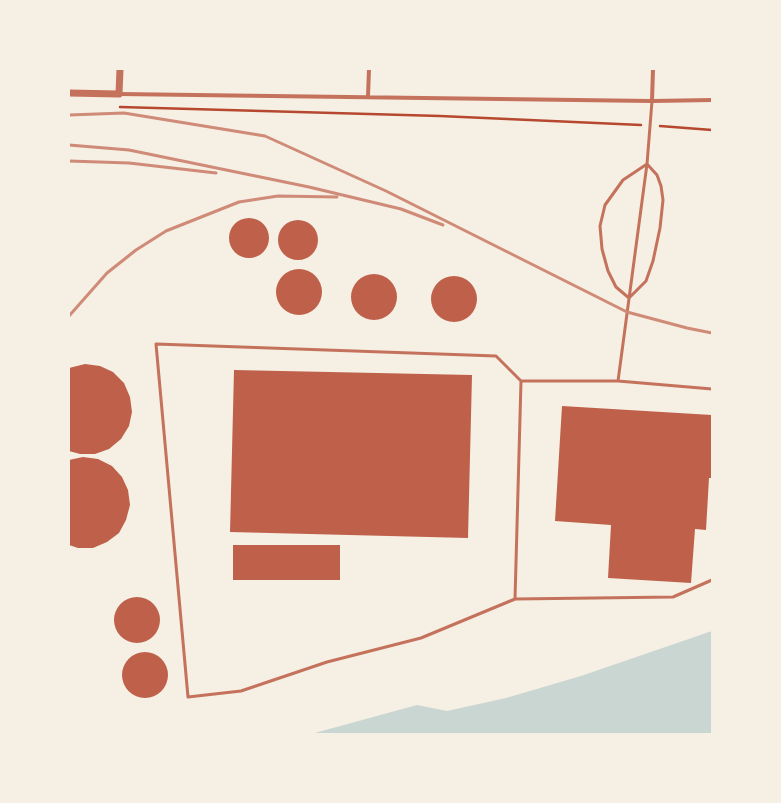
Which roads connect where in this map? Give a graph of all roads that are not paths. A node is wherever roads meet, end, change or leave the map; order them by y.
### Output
1 (120, 69) edge
2 (369, 69) edge
3 (653, 69) edge
4 (69, 93) edge
5 (119, 94) junction
6 (368, 96) junction
7 (712, 100) edge
8 (652, 102) junction
9 (647, 164) junction
10 (629, 298) junction
11 (521, 381) junction
12 (618, 381) junction
13 (712, 389) edge
14 (712, 580) edge
15 (515, 599) junction

1 - 5 street
2 - 6 street
3 - 8 street
4 - 5 street
5 - 6 street
6 - 8 street
7 - 8 street
8 - 9 lane
9 - 10 lane
9 - 10 lane
9 - 10 lane
10 - 12 lane
11 - 12 lane
11 - 15 lane
11 - 15 lane
12 - 13 lane
14 - 15 lane

